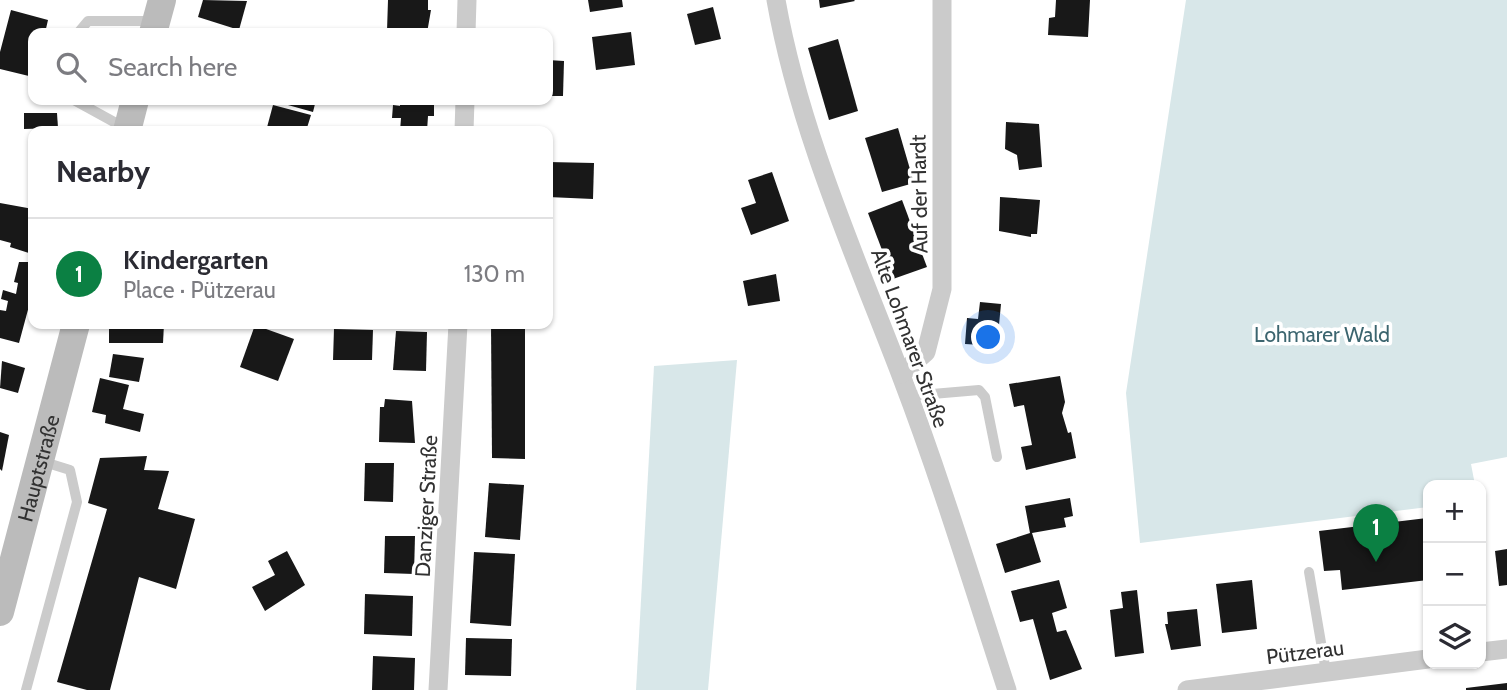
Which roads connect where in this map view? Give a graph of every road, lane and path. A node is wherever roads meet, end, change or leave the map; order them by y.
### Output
1 (467, 0) edge
2 (776, 0) edge
3 (942, 0) edge
4 (157, 18) edge
5 (82, 28) edge
6 (466, 28) edge
7 (83, 105) edge
8 (134, 105) edge
9 (465, 105) edge
10 (120, 126) edge
11 (128, 126) edge
12 (464, 126) edge
13 (75, 329) edge
14 (458, 329) edge
15 (901, 374) junction
16 (909, 396) junction
17 (997, 457) dead end
18 (38, 460) junction
19 (1309, 572) dead end
20 (0, 610) edge
21 (1507, 649) edge
22 (1486, 651) edge
23 (1423, 660) edge
24 (1326, 672) junction
25 (26, 690) edge
26 (438, 690) edge
27 (1007, 690) edge
28 (1187, 690) edge

1 - 6 street
2 - 15 street, Alte Lohmarer Straße
3 - 15 street, Auf der Hardt
4 - 5 lane
7 - 10 lane
8 - 11 main road
9 - 12 street
13 - 18 main road, Hauptstraße
14 - 26 street, Danziger Straße
15 - 16 street, Alte Lohmarer Straße
16 - 17 lane
16 - 27 street, Alte Lohmarer Straße
18 - 20 main road, Hauptstraße
18 - 25 lane
19 - 24 lane
21 - 22 street
23 - 24 street, Pützerau
24 - 28 street, Pützerau

